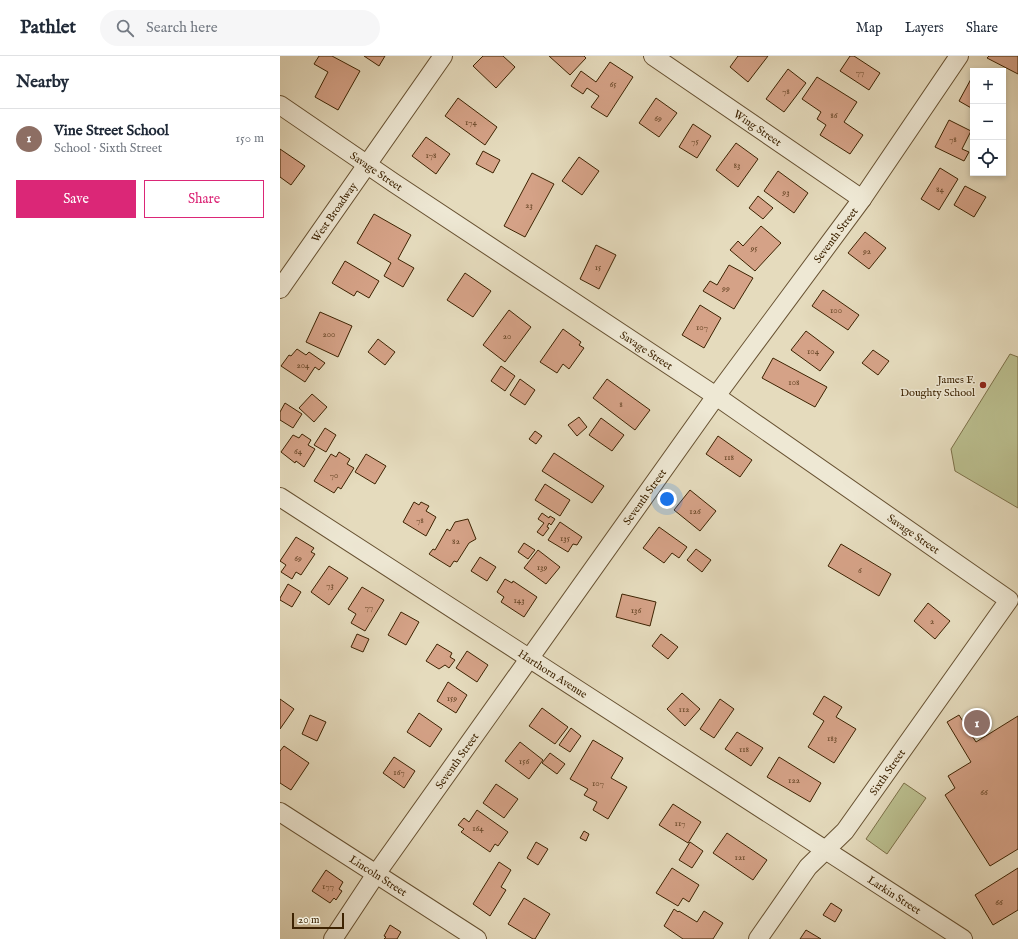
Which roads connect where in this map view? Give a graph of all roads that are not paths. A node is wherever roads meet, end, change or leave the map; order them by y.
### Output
1 (443, 56) edge
2 (653, 56) edge
3 (959, 56) edge
4 (280, 106) edge
5 (366, 165) junction
6 (862, 199) junction
7 (280, 289) edge
8 (716, 396) junction
9 (280, 497) edge
10 (1009, 600) joint
11 (530, 658) junction
12 (280, 812) edge
13 (826, 850) junction
14 (376, 874) junction
15 (333, 939) edge
16 (477, 939) edge
17 (758, 939) edge
18 (963, 939) edge

1 - 5 street, West Broadway
2 - 6 street, Wing Street
3 - 6 street, Seventh Street
4 - 5 street, Savage Street
5 - 7 street, West Broadway
5 - 8 street, Savage Street
6 - 8 street, Seventh Street
8 - 10 street, Savage Street
8 - 11 street, Seventh Street
9 - 11 street, Harthorn Avenue
10 - 13 street, Sixth Street
11 - 13 street, Harthorn Avenue
11 - 14 street, Seventh Street
12 - 14 street, Lincoln Street
13 - 17 street, Sixth Street
13 - 18 street, Larkin Street
14 - 15 street, Seventh Street
14 - 16 street, Lincoln Street

